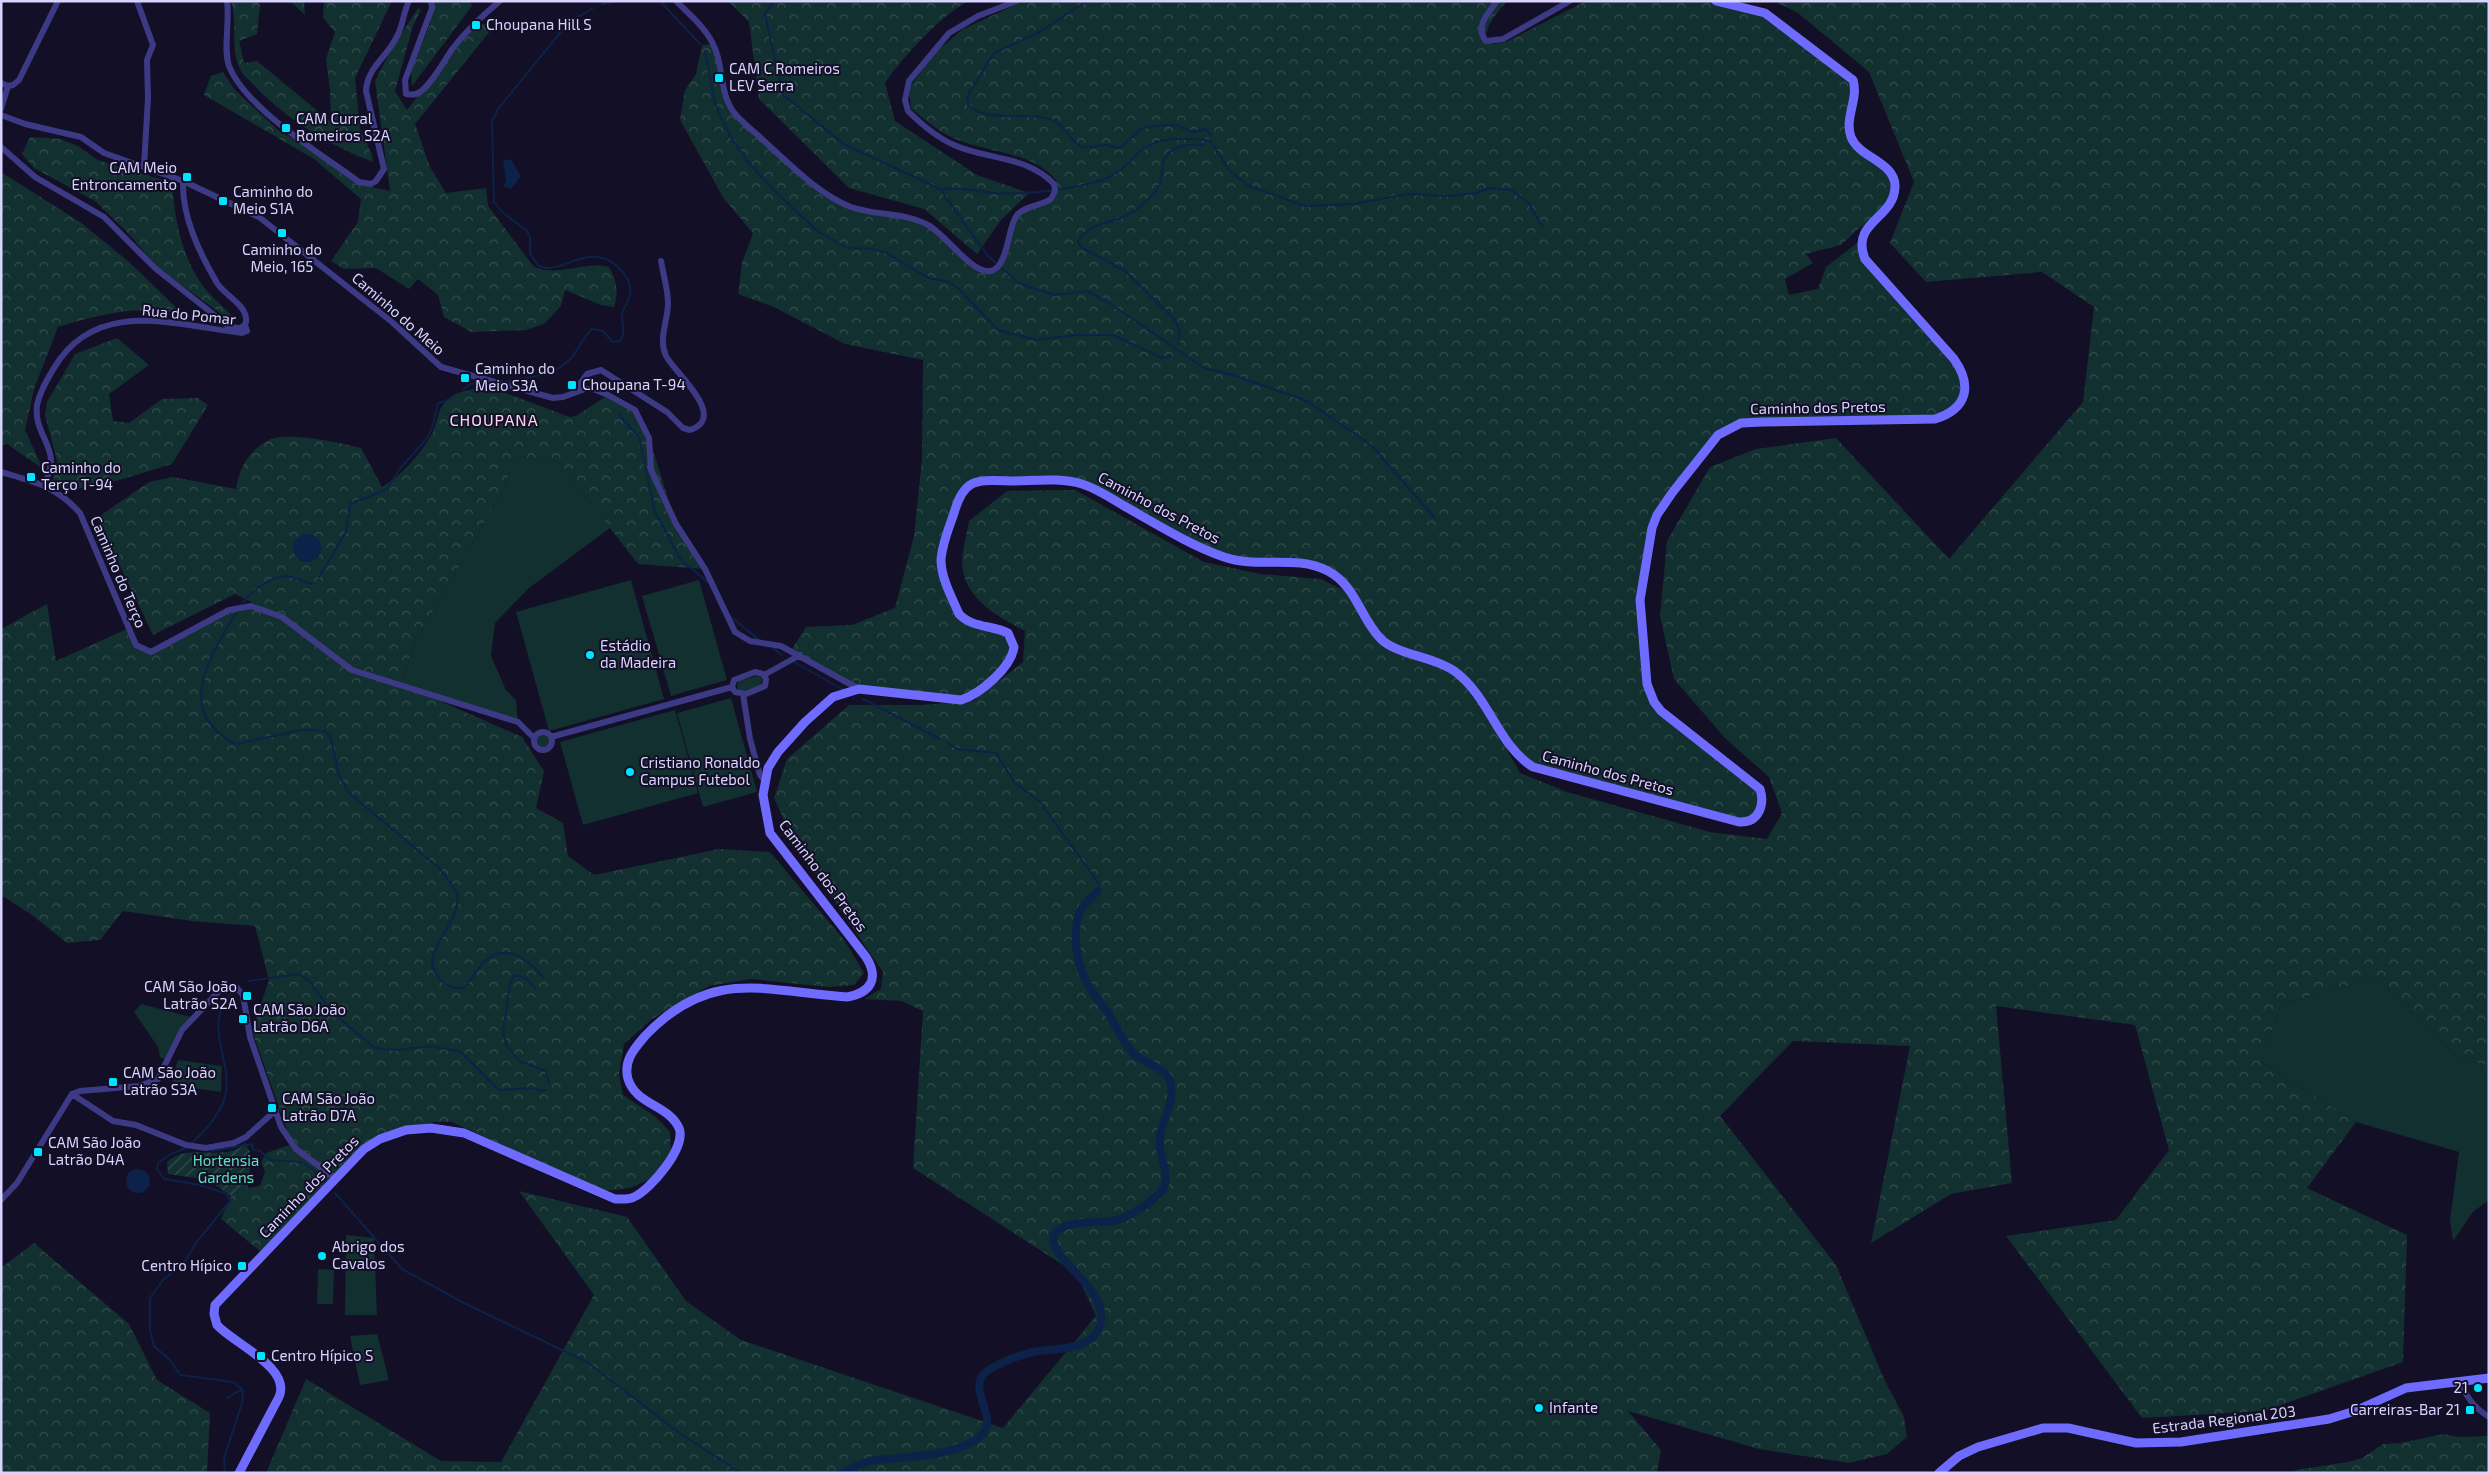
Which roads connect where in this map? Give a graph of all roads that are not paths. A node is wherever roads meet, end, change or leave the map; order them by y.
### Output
1 (53, 1) edge
2 (58, 1) edge
3 (138, 1) edge
4 (227, 1) edge
5 (409, 1) edge
6 (431, 1) edge
7 (500, 1) edge
8 (676, 1) edge
9 (1017, 1) edge
10 (1498, 1) edge
11 (1570, 1) edge
12 (1716, 1) edge
13 (56, 9) junction
14 (5, 85) edge
15 (1, 109) edge
16 (1, 115) edge
17 (1, 147) edge
18 (144, 166) junction
19 (183, 181) junction
20 (661, 261) dead end
21 (246, 325) junction
22 (574, 392) junction
23 (1, 472) edge
24 (45, 486) junction
25 (800, 655) junction
26 (764, 675) junction
27 (732, 687) junction
28 (859, 689) junction
29 (743, 694) junction
30 (551, 737) junction
31 (534, 738) junction
32 (764, 780) junction
33 (72, 1094) junction
34 (276, 1110) junction
35 (335, 1178) junction
36 (1, 1200) edge
37 (2489, 1378) edge
38 (2459, 1381) junction
39 (2489, 1418) edge
40 (240, 1473) edge
41 (1939, 1473) edge

1 - 13 street
2 - 13 street
3 - 18 street
4 - 5 street
6 - 7 street
8 - 9 street
10 - 11 street
12 - 28 main road, Caminho dos Pretos
13 - 14 street
14 - 15 street
16 - 18 street, Caminho do Meio
17 - 21 street
18 - 19 street, Caminho do Meio
19 - 21 street
19 - 22 street, Caminho do Meio
20 - 22 street
21 - 24 street, Rua do Pomar
22 - 25 street, Caminho do Meio
23 - 24 street, Caminho do Terço
24 - 31 street, Caminho do Terço
25 - 26 street
25 - 28 street, Caminho do Meio
26 - 27 street
26 - 29 street
27 - 29 street
27 - 30 street
28 - 32 main road, Caminho dos Pretos
29 - 32 street
30 - 31 street
30 - 31 street
32 - 35 main road, Caminho dos Pretos
33 - 34 street
33 - 34 street
33 - 36 street
34 - 35 street
35 - 40 main road, Caminho dos Pretos
37 - 38 main road, Estrada Regional 203
38 - 39 street
38 - 41 main road, Estrada Regional 203

